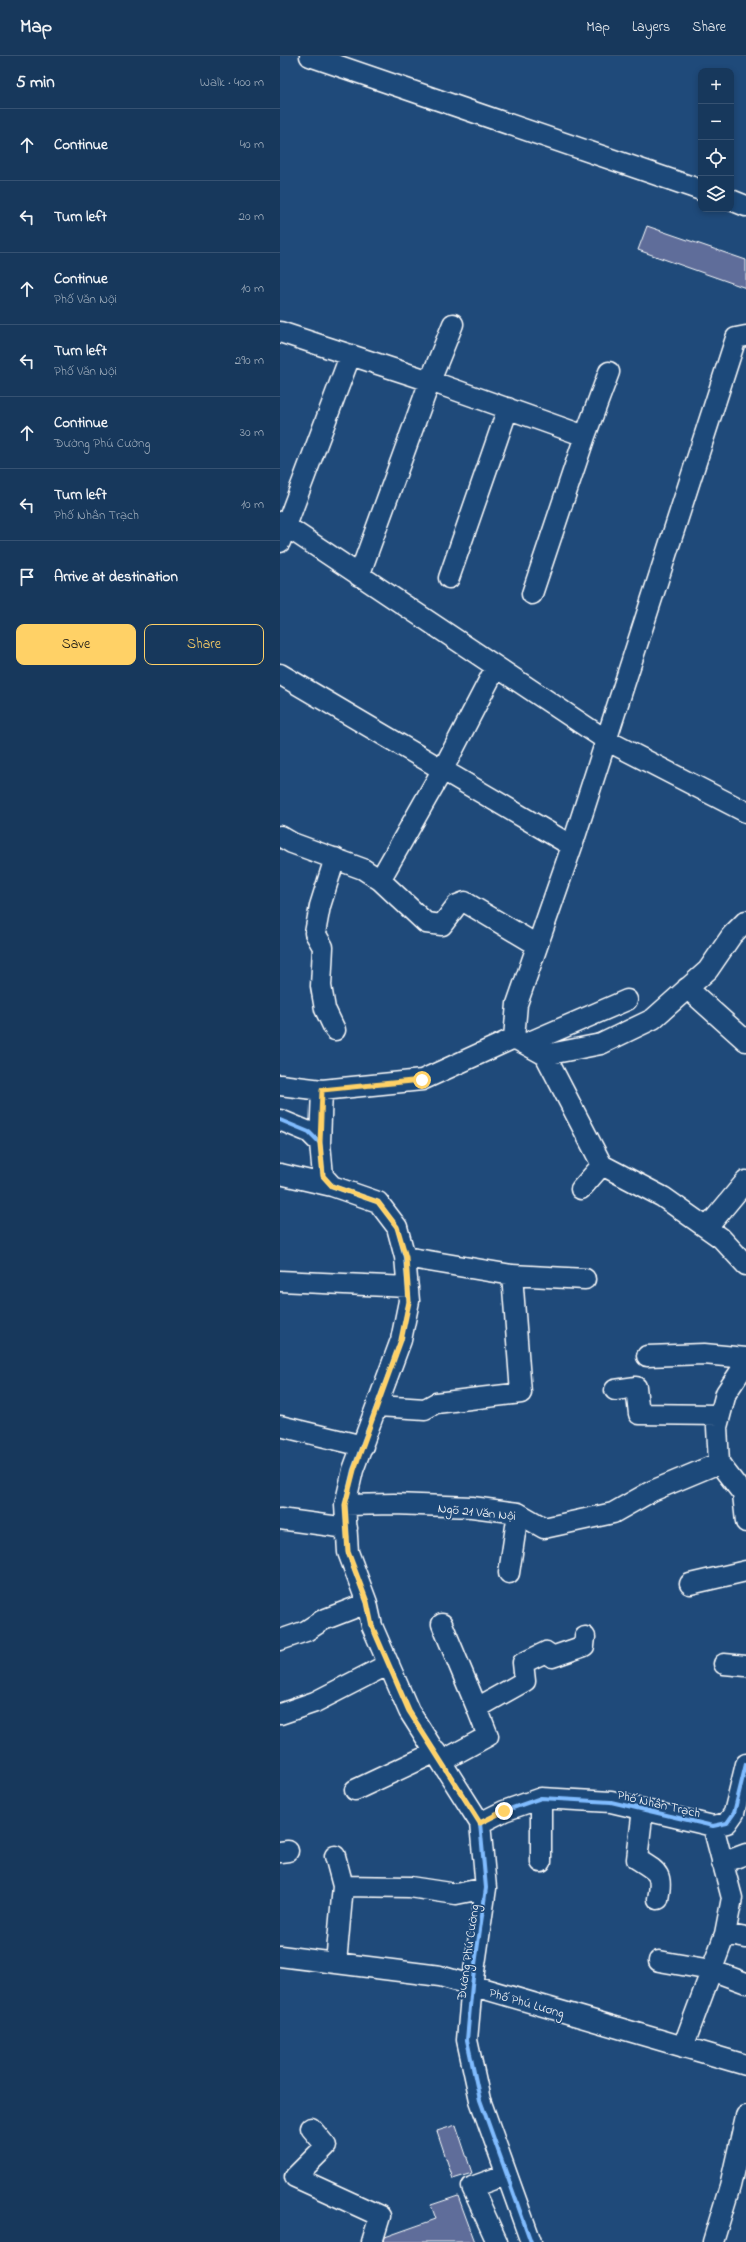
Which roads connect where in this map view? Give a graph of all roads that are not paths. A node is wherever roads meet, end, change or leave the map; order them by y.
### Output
1 (310, 56) edge
2 (698, 189) edge
3 (734, 201) edge
4 (746, 206) edge
5 (453, 324) dead end
6 (280, 332) edge
7 (746, 336) edge
8 (350, 356) junction
9 (609, 372) dead end
10 (430, 381) junction
11 (508, 408) junction
12 (585, 436) junction
13 (283, 530) edge
14 (360, 576) junction
15 (449, 578) dead end
16 (532, 594) dead end
17 (496, 667) junction
18 (280, 674) edge
19 (606, 740) junction
20 (443, 769) junction
21 (746, 812) edge
22 (280, 836) edge
23 (572, 846) junction
24 (335, 858) junction
25 (380, 880) junction
26 (746, 921) edge
27 (537, 945) junction
28 (687, 988) junction
29 (627, 1000) dead end
30 (335, 1030) dead end
31 (520, 1041) junction
32 (746, 1041) edge
33 (546, 1055) junction
34 (280, 1084) edge
35 (322, 1090) junction
36 (280, 1120) edge
37 (320, 1143) junction
38 (602, 1165) junction
39 (280, 1174) edge
40 (746, 1181) edge
41 (332, 1186) junction
42 (581, 1189) dead end
43 (707, 1228) junction
44 (406, 1257) junction
45 (746, 1265) edge
46 (512, 1275) junction
47 (585, 1279) dead end
48 (280, 1281) edge
49 (408, 1287) junction
50 (647, 1356) dead end
51 (746, 1358) edge
52 (746, 1363) edge
53 (615, 1390) dead end
54 (378, 1406) junction
55 (720, 1415) junction
56 (280, 1426) edge
57 (363, 1446) junction
58 (719, 1463) junction
59 (745, 1494) edge
60 (345, 1505) junction
61 (518, 1513) junction
62 (280, 1519) edge
63 (746, 1522) edge
64 (347, 1528) junction
65 (746, 1571) edge
66 (509, 1573) dead end
67 (690, 1584) dead end
68 (367, 1602) junction
69 (442, 1624) dead end
70 (585, 1637) dead end
71 (280, 1640) edge
72 (389, 1664) junction
73 (724, 1664) dead end
74 (746, 1666) edge
75 (477, 1708) junction
76 (280, 1714) edge
77 (439, 1757) junction
78 (746, 1764) edge
79 (355, 1790) dead end
80 (541, 1798) junction
81 (643, 1809) junction
82 (480, 1823) junction
83 (713, 1826) junction
84 (746, 1854) edge
85 (335, 1856) dead end
86 (541, 1862) dead end
87 (722, 1863) junction
88 (344, 1886) junction
89 (486, 1888) junction
90 (658, 1899) dead end
91 (724, 1934) junction
92 (746, 1938) edge
93 (280, 1956) edge
94 (659, 1961) dead end
95 (336, 1963) junction
96 (711, 1970) junction
97 (746, 1983) edge
98 (472, 1985) junction
99 (683, 2047) junction
100 (746, 2065) edge
101 (746, 2116) edge
102 (311, 2128) dead end
103 (505, 2175) junction
104 (372, 2242) edge
105 (497, 2242) edge
106 (526, 2242) edge
107 (713, 2242) edge

1 - 2 street
3 - 4 street
5 - 10 street
6 - 8 street
7 - 19 street
8 - 10 street
8 - 13 street
9 - 12 street
10 - 11 street
10 - 14 street
11 - 12 street
11 - 15 street
12 - 16 street
13 - 14 street
14 - 17 street
17 - 19 street
17 - 20 street
18 - 20 street
19 - 21 street
19 - 23 street
20 - 23 street
20 - 25 street
22 - 24 street
23 - 27 street
24 - 25 street
24 - 30 street
25 - 27 street
26 - 28 street
27 - 31 street
28 - 32 street
28 - 33 street
29 - 31 street
31 - 33 street
31 - 35 street
33 - 38 street
34 - 35 street
35 - 37 street
36 - 37 street
37 - 41 street
38 - 42 street
38 - 43 street
39 - 41 street, Đường Phú Cường
40 - 43 street
41 - 44 street, Đường Phú Cường
43 - 45 street
44 - 46 street
44 - 49 street, Đường Phú Cường
46 - 47 street
46 - 54 street
48 - 49 street
49 - 54 street, Đường Phú Cường
50 - 51 street
52 - 55 street
53 - 55 street
54 - 57 street, Đường Phú Cường
55 - 58 street
56 - 57 street
57 - 60 street, Đường Phú Cường
58 - 59 street
58 - 61 street, Ngõ 21 Văn Nội
59 - 63 street
60 - 61 street, Ngõ 21 Văn Nội
60 - 64 street, Đường Phú Cường
61 - 66 street
62 - 64 street
64 - 68 street, Đường Phú Cường
65 - 67 street
68 - 71 street
68 - 72 street, Đường Phú Cường
69 - 75 street
70 - 75 street
72 - 76 street
72 - 77 street, Đường Phú Cường
73 - 74 street
75 - 77 street
77 - 79 street
77 - 82 street, Đường Phú Cường
78 - 83 street, Phố Nhân Trạch
80 - 81 street, Phố Nhân Trạch
80 - 82 street, Phố Nhân Trạch
80 - 86 street
81 - 83 street, Phố Nhân Trạch
81 - 90 street
82 - 89 street, Đường Phú Cường
83 - 87 street
84 - 87 street
85 - 88 street
87 - 91 street
88 - 89 street
88 - 95 street
89 - 98 street, Đường Phú Cường
91 - 92 street
91 - 96 street
93 - 95 street, Phố Phú Lương
94 - 96 street
95 - 98 street, Phố Phú Lương
96 - 97 street
96 - 99 street
98 - 99 street, Phố Phú Lương
98 - 103 street, Đường Phú Cường
99 - 100 street, Phố Phú Lương
101 - 107 street
102 - 104 street
103 - 105 street
103 - 106 street, Đường Phú Cường

